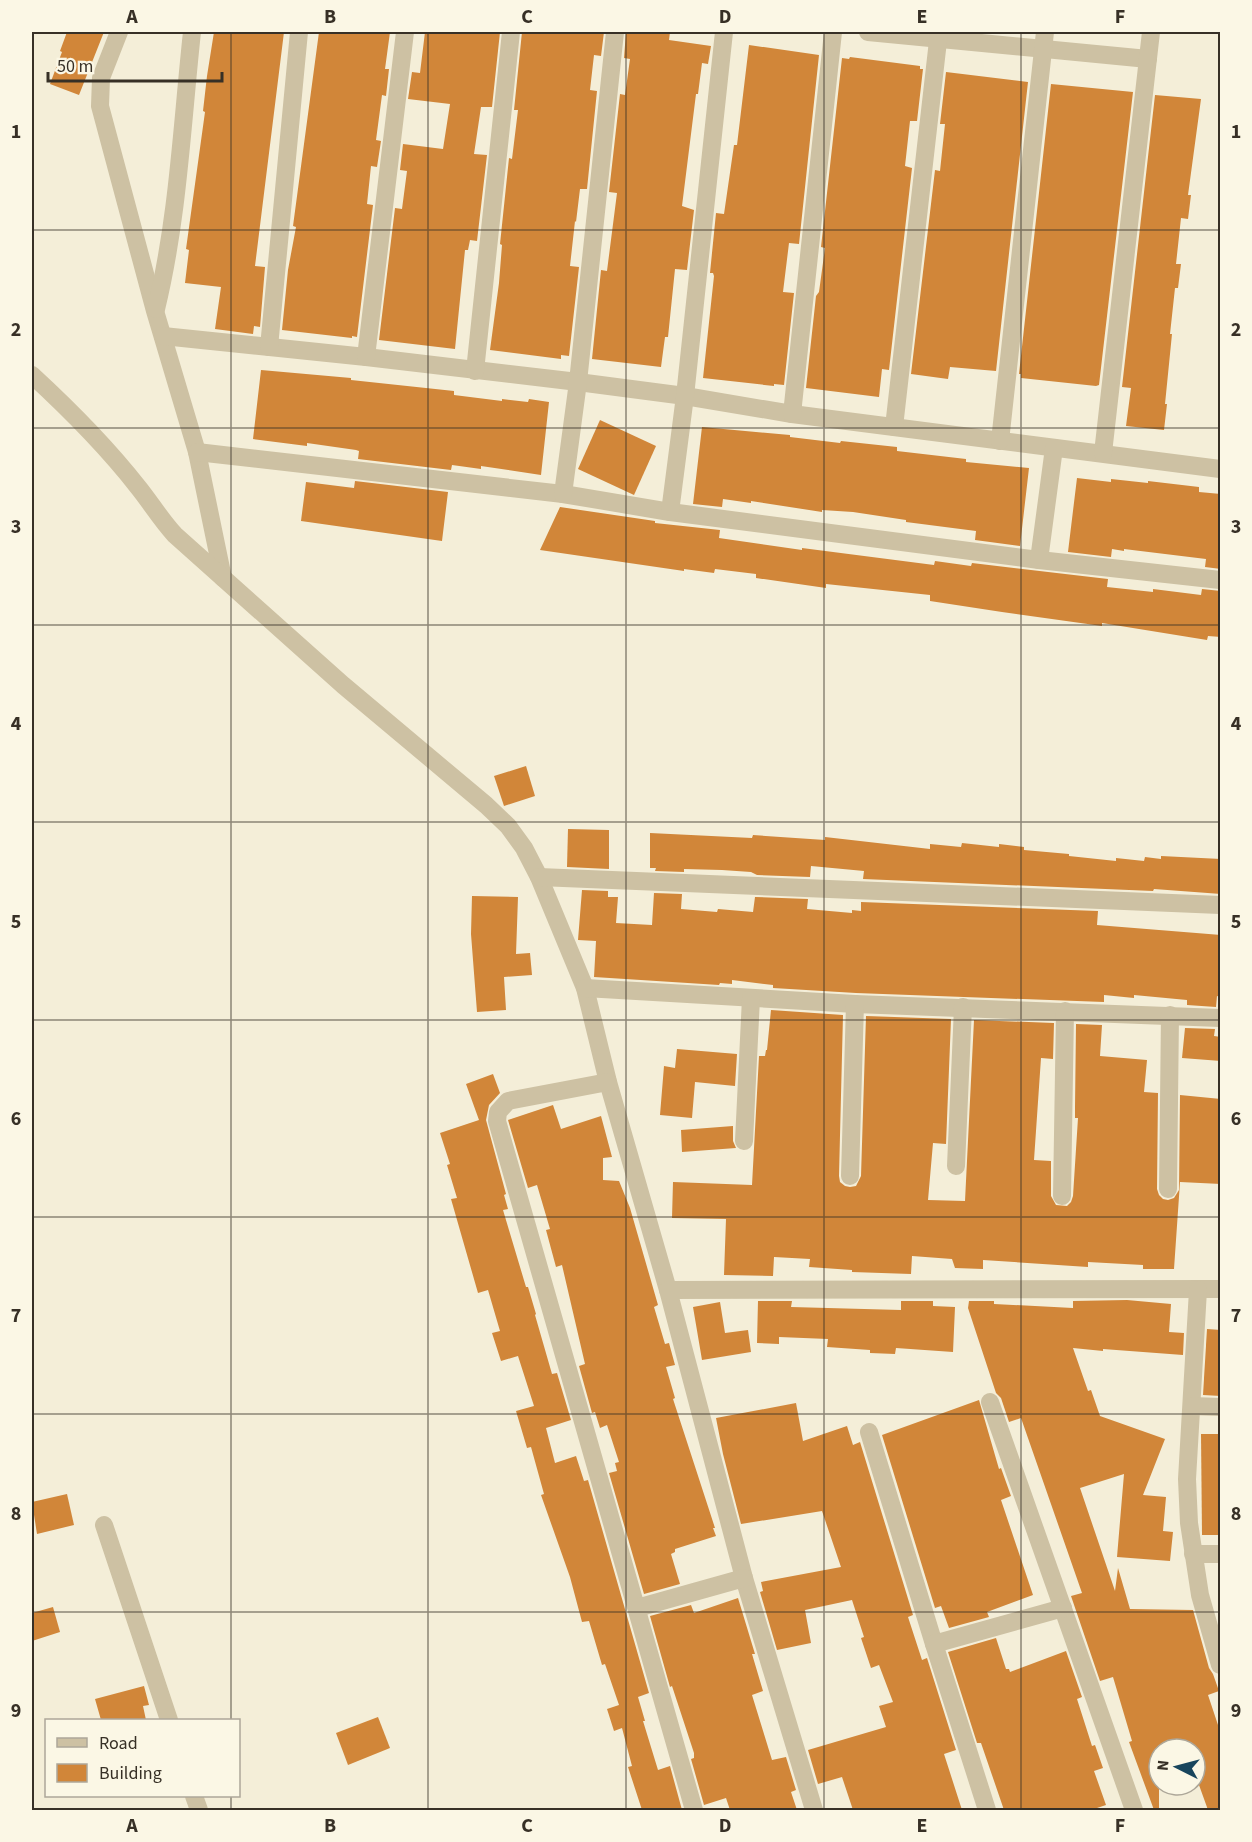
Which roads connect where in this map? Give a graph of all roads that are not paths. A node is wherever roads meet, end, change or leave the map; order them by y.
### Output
1 (119, 32) edge
2 (192, 32) edge
3 (300, 32) edge
4 (405, 32) edge
5 (511, 32) edge
6 (615, 32) edge
7 (724, 32) edge
8 (833, 32) edge
9 (868, 32) edge
10 (1151, 32) edge
11 (939, 35) edge
12 (1044, 40) edge
13 (1148, 59) junction
14 (155, 311) junction
15 (163, 336) junction
16 (269, 347) junction
17 (366, 357) junction
18 (475, 371) junction
19 (32, 375) edge
20 (578, 382) junction
21 (685, 396) junction
22 (792, 414) junction
23 (894, 427) junction
24 (1000, 441) junction
25 (1054, 448) junction
26 (196, 452) junction
27 (1103, 453) junction
28 (1221, 469) edge
29 (563, 494) junction
30 (670, 512) junction
31 (1039, 560) junction
32 (223, 578) junction
33 (1221, 580) edge
34 (539, 877) junction
35 (1221, 905) edge
36 (585, 988) junction
37 (751, 998) junction
38 (855, 1004) junction
39 (963, 1007) junction
40 (1065, 1011) junction
41 (1170, 1015) junction
42 (1221, 1018) edge
43 (608, 1082) junction
44 (744, 1141) dead end
45 (956, 1166) dead end
46 (850, 1176) dead end
47 (1168, 1190) dead end
48 (1062, 1196) dead end
49 (1221, 1289) edge
50 (668, 1290) junction
51 (1198, 1290) junction
52 (990, 1402) dead end
53 (1192, 1406) junction
54 (1221, 1407) edge
55 (869, 1432) dead end
56 (104, 1525) dead end
57 (1193, 1554) junction
58 (1221, 1554) edge
59 (744, 1578) junction
60 (636, 1608) junction
61 (1063, 1608) junction
62 (934, 1644) junction
63 (1221, 1665) edge
64 (169, 1719) edge
65 (694, 1810) edge
66 (814, 1810) edge
67 (987, 1810) edge
68 (1134, 1810) edge

1 - 14 street
2 - 14 street
3 - 16 street
4 - 17 street
5 - 18 street
6 - 20 street
7 - 21 street
8 - 22 street
9 - 11 street
10 - 13 street
11 - 12 street
11 - 23 street
12 - 13 street
12 - 24 street
13 - 27 street
14 - 15 street
15 - 16 street
15 - 26 street
16 - 17 street
17 - 18 street
18 - 20 street
19 - 32 street
20 - 21 street
20 - 29 street
21 - 22 street
21 - 30 street
22 - 23 street
23 - 24 street
24 - 25 street
25 - 27 street
25 - 31 street
26 - 29 street
26 - 32 street
27 - 28 street
29 - 30 street
30 - 31 street
31 - 33 street
32 - 34 street
34 - 35 street
34 - 36 street
36 - 37 street
36 - 43 street
37 - 38 street
37 - 44 street
38 - 39 street
38 - 46 street
39 - 40 street
39 - 45 street
40 - 41 street
40 - 48 street
41 - 42 street
41 - 47 street
43 - 50 street
43 - 60 street
49 - 51 street
50 - 51 street
50 - 59 street
51 - 53 street
52 - 61 street
53 - 54 street
53 - 57 street
55 - 62 street
56 - 64 street
57 - 58 street
57 - 63 street
59 - 60 street
59 - 66 street
60 - 65 street
61 - 62 street
61 - 68 street
62 - 67 street

